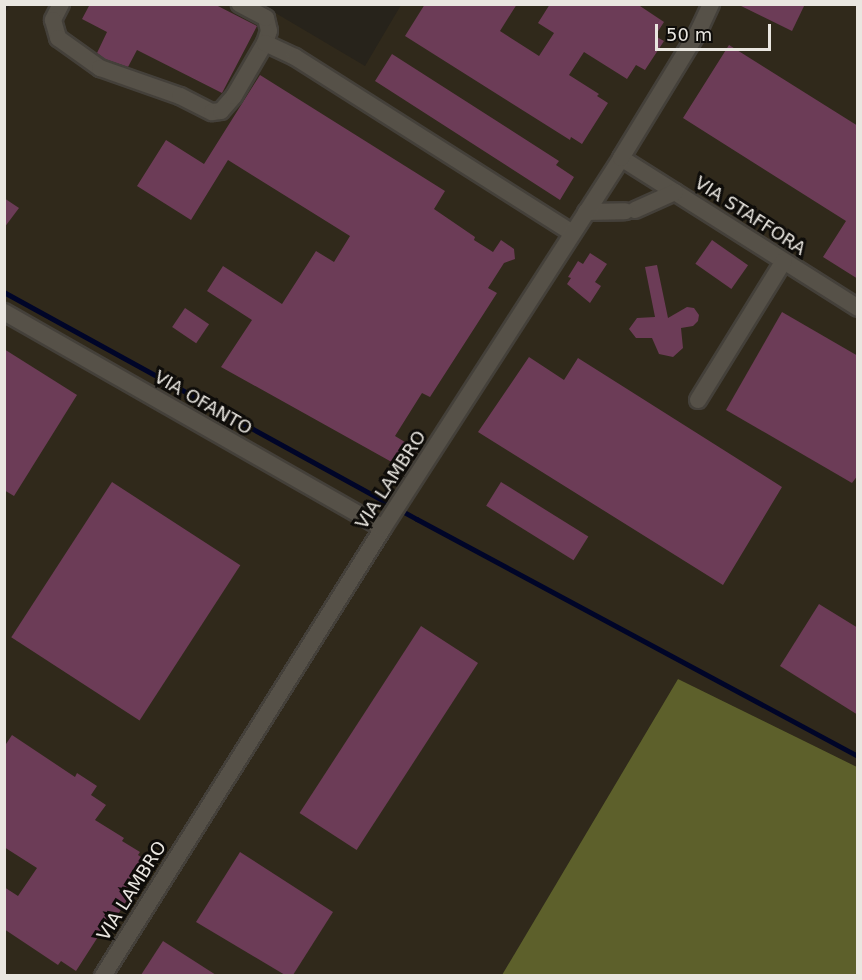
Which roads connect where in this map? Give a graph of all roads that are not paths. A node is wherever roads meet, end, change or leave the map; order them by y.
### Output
1 (61, 4) edge
2 (240, 4) edge
3 (711, 4) edge
4 (265, 43) junction
5 (621, 158) junction
6 (675, 192) junction
7 (586, 212) junction
8 (572, 233) junction
9 (784, 261) junction
10 (858, 308) edge
11 (4, 312) edge
12 (698, 400) dead end
13 (386, 524) junction
14 (103, 975) edge

1 - 4 street
2 - 4 street
3 - 5 street, VIA LAMBRO
4 - 8 street
5 - 6 street, VIA STAFFORA
5 - 7 street, VIA LAMBRO
6 - 7 street
6 - 9 street, VIA STAFFORA
7 - 8 street, VIA LAMBRO
8 - 13 street, VIA LAMBRO
9 - 10 street, VIA STAFFORA
9 - 12 street
11 - 13 street, VIA OFANTO
13 - 14 street, VIA LAMBRO

